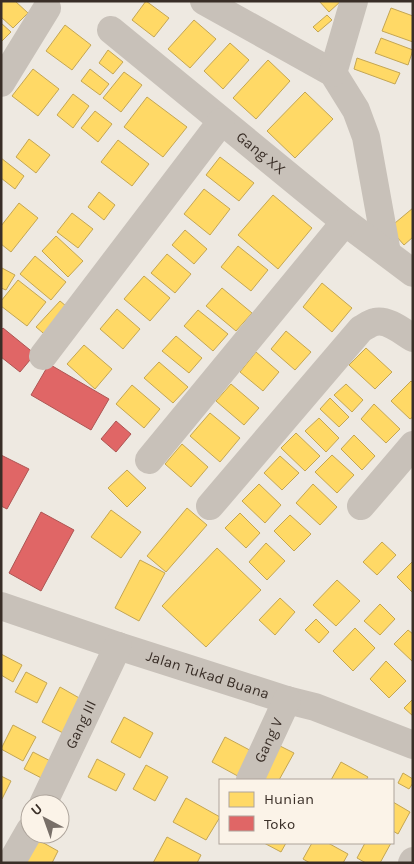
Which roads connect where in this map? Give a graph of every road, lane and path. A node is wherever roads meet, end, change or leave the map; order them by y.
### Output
1 (204, 1) edge
2 (354, 1) edge
3 (47, 8) dead end
4 (111, 30) dead end
5 (333, 73) junction
6 (1, 83) edge
7 (221, 122) junction
8 (345, 222) junction
9 (387, 253) junction
10 (413, 274) edge
11 (413, 338) edge
12 (44, 356) dead end
13 (413, 445) edge
14 (149, 460) dead end
15 (210, 506) dead end
16 (362, 506) dead end
17 (1, 606) edge
18 (118, 646) junction
19 (287, 700) junction
20 (413, 745) edge
21 (250, 779) edge
22 (48, 794) edge
23 (22, 844) edge
24 (11, 863) edge

1 - 5 street
2 - 5 street
3 - 6 street
4 - 7 street, Gang XX
5 - 9 street
7 - 8 street, Gang XX
7 - 12 street
8 - 9 street, Gang XX
8 - 14 street
9 - 10 street, Gang XX
11 - 15 street
13 - 16 street
17 - 18 street, Jalan Tukad Buana
18 - 19 street, Jalan Tukad Buana
18 - 22 street, Gang III
19 - 20 street, Jalan Tukad Buana
19 - 21 street, Gang V
23 - 24 street

